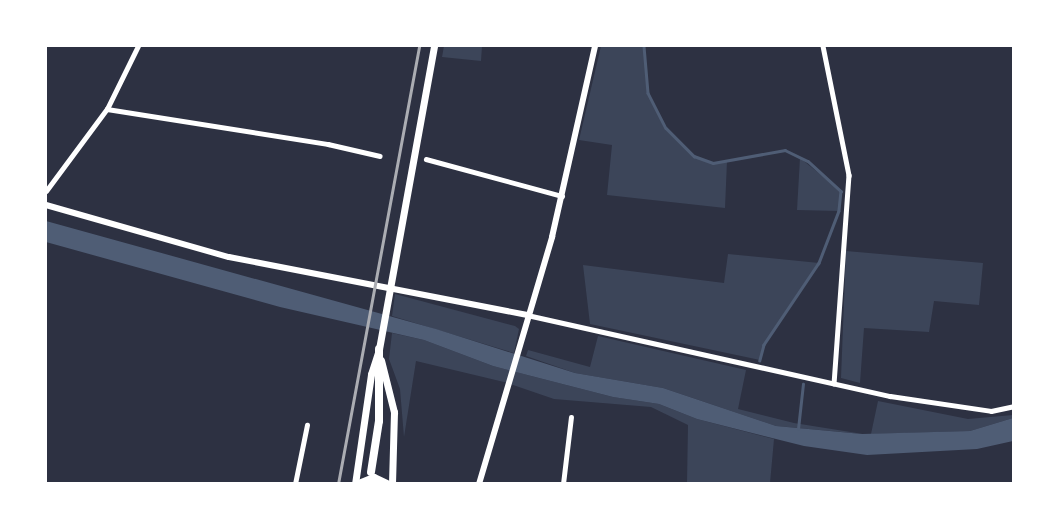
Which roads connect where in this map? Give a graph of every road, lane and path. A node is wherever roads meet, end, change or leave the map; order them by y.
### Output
1 (138, 46) edge
2 (434, 46) edge
3 (595, 46) edge
4 (823, 46) edge
5 (107, 109) junction
6 (380, 156) dead end
7 (426, 159) dead end
8 (46, 191) edge
9 (563, 196) junction
10 (46, 205) edge
11 (527, 315) junction
12 (379, 349) junction
13 (834, 383) junction
14 (1013, 406) edge
15 (571, 417) dead end
16 (307, 425) dead end
17 (371, 472) dead end
18 (295, 484) edge
19 (357, 484) edge
20 (389, 484) edge
21 (480, 484) edge
22 (564, 484) edge

1 - 5 street
2 - 12 highway
3 - 9 main road
4 - 13 street
5 - 6 street
5 - 8 street
7 - 9 street
9 - 11 main road
10 - 11 main road
11 - 13 street
11 - 21 main road
12 - 17 highway
12 - 19 highway
12 - 20 highway
13 - 14 street
15 - 22 street
16 - 18 street
19 - 20 highway

